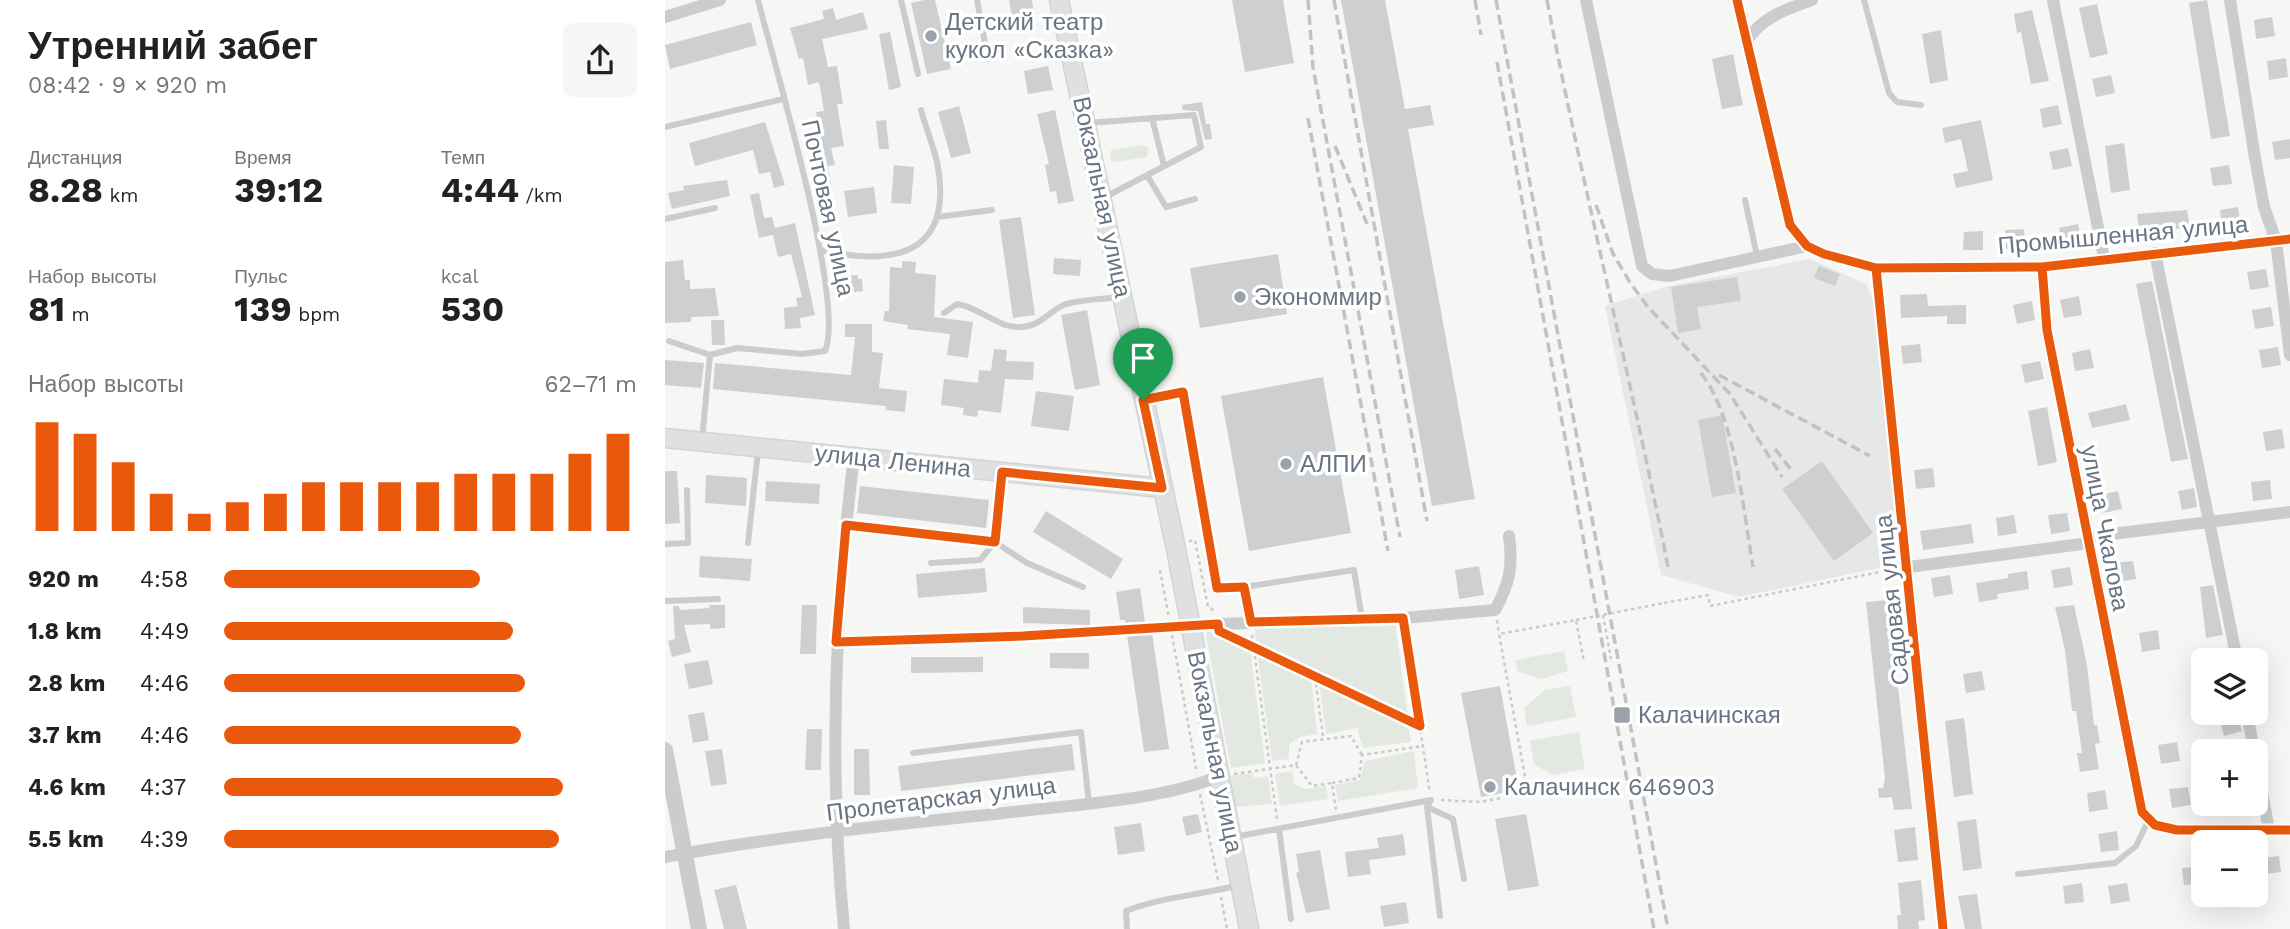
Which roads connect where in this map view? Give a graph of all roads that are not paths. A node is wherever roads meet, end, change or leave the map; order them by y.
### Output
1 (720, 0) edge
2 (758, 0) edge
3 (901, 0) edge
4 (977, 0) edge
5 (1059, 0) edge
6 (1586, 0) edge
7 (1737, 0) edge
8 (1812, 0) edge
9 (1864, 0) edge
10 (2053, 0) edge
11 (2229, 0) edge
12 (665, 17) edge
13 (1747, 40) junction
14 (988, 60) dead end
15 (918, 74) dead end
16 (783, 99) junction
17 (1920, 105) dead end
18 (921, 110) dead end
19 (1151, 118) junction
20 (1087, 123) junction
21 (665, 127) edge
22 (1164, 166) junction
23 (1147, 175) junction
24 (1103, 197) junction
25 (1195, 199) dead end
26 (1745, 200) dead end
27 (715, 208) dead end
28 (992, 211) dead end
29 (937, 217) junction
30 (665, 219) edge
31 (2290, 239) edge
32 (2276, 241) junction
33 (1807, 246) junction
34 (821, 250) junction
35 (2155, 253) junction
36 (1758, 258) junction
37 (2104, 258) junction
38 (2042, 267) junction
39 (1876, 268) junction
40 (1122, 296) junction
41 (944, 313) dead end
42 (669, 341) dead end
43 (710, 355) junction
44 (2290, 355) edge
45 (1143, 400) junction
46 (665, 438) edge
47 (702, 442) junction
48 (758, 447) junction
49 (854, 457) junction
50 (1002, 472) junction
51 (1162, 488) junction
52 (687, 490) dead end
53 (2290, 512) edge
54 (2210, 523) junction
55 (846, 525) junction
56 (1509, 536) dead end
57 (2089, 540) junction
58 (995, 542) junction
59 (748, 543) dead end
60 (665, 544) edge
61 (931, 563) dead end
62 (1909, 567) junction
63 (1083, 587) dead end
64 (718, 599) dead end
65 (665, 601) edge
66 (1403, 618) junction
67 (1361, 619) junction
68 (1190, 625) junction
69 (836, 642) junction
70 (2236, 648) edge
71 (1411, 672) road end
72 (665, 750) edge
73 (913, 753) dead end
74 (1220, 776) junction
75 (1089, 803) junction
76 (1429, 803) junction
77 (2266, 816) edge
78 (2149, 819) junction
79 (1279, 828) junction
80 (2269, 830) junction
81 (2290, 830) edge
82 (836, 832) junction
83 (1232, 837) junction
84 (686, 853) junction
85 (665, 857) edge
86 (2018, 874) dead end
87 (1464, 879) dead end
88 (1241, 885) junction
89 (1440, 916) dead end
90 (1291, 919) dead end
91 (699, 929) edge
92 (844, 929) edge
93 (1127, 929) edge
94 (1249, 929) edge
95 (1944, 929) edge

1 - 12 street
2 - 16 lane, Почтовая улица
3 - 15 lane
4 - 14 lane
5 - 20 main road, Вокзальная улица
6 - 36 street
7 - 13 street
8 - 13 street
9 - 17 lane
10 - 37 street
11 - 32 street
13 - 33 street
16 - 21 lane
16 - 34 lane, Почтовая улица
18 - 29 lane
19 - 20 lane
19 - 22 lane
19 - 22 lane
20 - 24 main road, Вокзальная улица
22 - 23 lane
23 - 24 lane
23 - 25 lane
24 - 40 main road, Вокзальная улица
26 - 36 lane
27 - 30 lane
28 - 29 lane
29 - 34 lane
31 - 32 street, Промышленная улица
32 - 35 street, Промышленная улица
32 - 44 street
33 - 36 street
33 - 39 street, Промышленная улица
34 - 43 lane, Почтовая улица
35 - 37 street, Промышленная улица
35 - 54 street
37 - 38 street, Промышленная улица
38 - 39 street, Промышленная улица
38 - 57 street, улица Чкалова
39 - 62 street, Садовая улица
40 - 41 lane
40 - 45 main road, Вокзальная улица
42 - 43 lane, Почтовая улица
43 - 47 lane
45 - 51 main road, Вокзальная улица
45 - 67 lane
46 - 47 main road, улица Ленина
47 - 48 main road, улица Ленина
48 - 49 main road, улица Ленина
48 - 59 lane
49 - 50 main road, улица Ленина
49 - 55 street
50 - 51 main road, улица Ленина
50 - 58 lane
51 - 68 main road, Вокзальная улица
52 - 60 lane
53 - 54 street
54 - 57 street
54 - 70 street
55 - 58 lane
55 - 69 street
56 - 66 street
57 - 62 street
57 - 78 street, улица Чкалова
58 - 61 lane
58 - 63 lane
62 - 95 street, Садовая улица
64 - 65 lane
66 - 67 street
66 - 71 lane
67 - 68 street
68 - 69 lane
68 - 74 main road, Вокзальная улица
69 - 82 street
72 - 84 street
73 - 75 lane
74 - 75 street, Пролетарская улица
74 - 83 main road, Вокзальная улица
75 - 82 street, Пролетарская улица
76 - 79 lane
76 - 87 lane
76 - 89 lane
77 - 80 street
78 - 80 street
78 - 86 lane
79 - 83 lane
79 - 90 lane
80 - 81 street
82 - 84 street, Пролетарская улица
82 - 92 street
83 - 88 main road, Вокзальная улица
84 - 85 street, Пролетарская улица
84 - 91 street
88 - 93 lane
88 - 94 main road, Вокзальная улица

